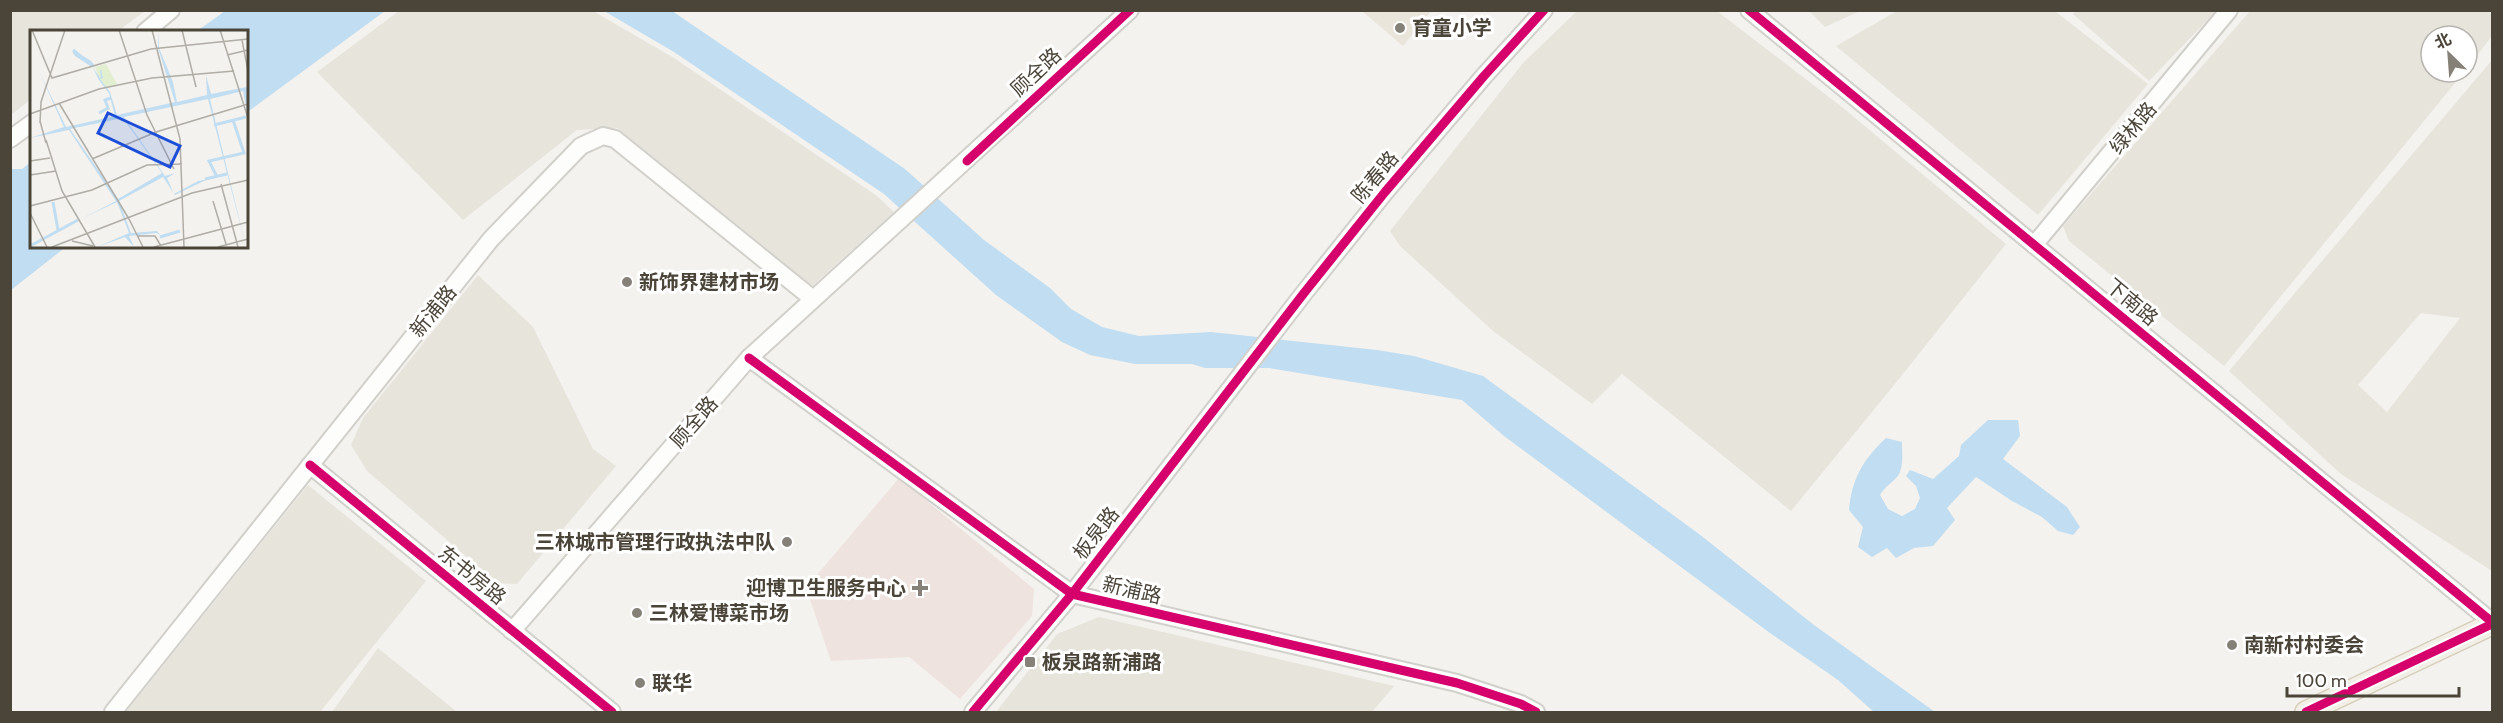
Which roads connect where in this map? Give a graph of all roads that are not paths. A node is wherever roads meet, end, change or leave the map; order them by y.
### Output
1 (171, 10) edge
2 (1130, 10) edge
3 (1544, 10) edge
4 (1749, 10) edge
5 (2229, 10) edge
6 (147, 30) edge
7 (30, 124) edge
8 (10, 139) edge
9 (2034, 245) junction
10 (813, 299) junction
11 (749, 358) junction
12 (1243, 372) joint
13 (310, 465) junction
14 (1072, 594) junction
15 (2493, 623) edge
16 (512, 631) junction
17 (113, 712) edge
18 (612, 712) edge
19 (973, 712) edge
20 (1536, 712) edge
21 (2306, 712) edge

1 - 6 street
2 - 10 street, 顾全路
3 - 12 street, 陈春路
4 - 9 street, 下南路
5 - 9 street, 绿林路
7 - 8 street
9 - 15 street, 下南路
10 - 11 street, 顾全路
10 - 13 street, 新浦路
11 - 14 street, 新浦路
11 - 16 street, 顾全路
12 - 14 street, 板泉路
13 - 16 street, 东书房路
13 - 17 street, 新浦路
14 - 19 street, 板泉路
14 - 20 street, 新浦路
15 - 21 main road
16 - 18 street, 东书房路

